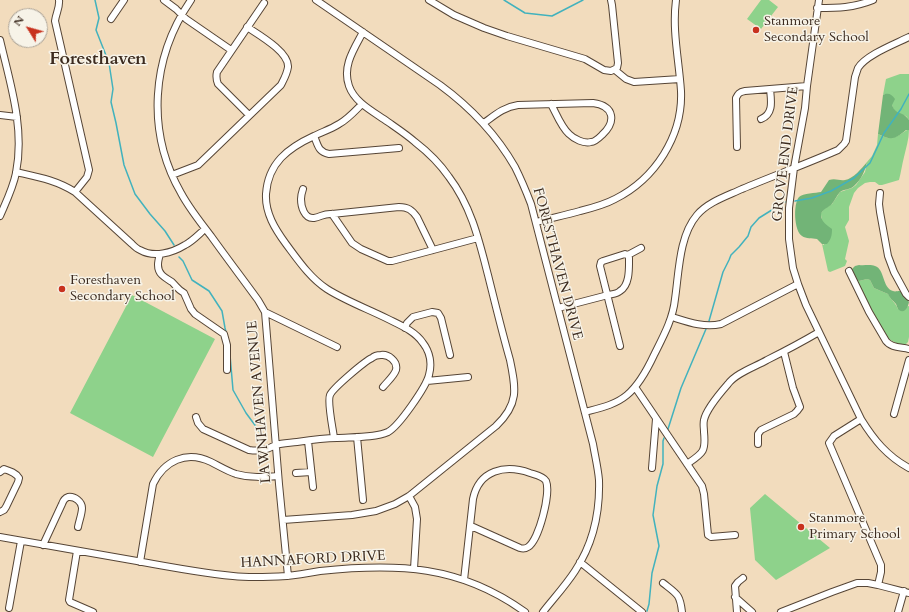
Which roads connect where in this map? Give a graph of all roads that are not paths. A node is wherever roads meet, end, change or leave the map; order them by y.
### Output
1 (59, 0) edge
2 (124, 0) edge
3 (164, 0) edge
4 (190, 0) edge
5 (316, 0) edge
6 (429, 0) edge
7 (611, 0) edge
8 (676, 0) edge
9 (819, 0) edge
10 (873, 0) edge
11 (264, 3) dead end
12 (818, 8) junction
13 (181, 15) junction
14 (111, 19) dead end
15 (247, 27) junction
16 (363, 32) junction
17 (909, 37) edge
18 (0, 40) edge
19 (231, 50) junction
20 (616, 69) junction
21 (680, 79) junction
22 (807, 86) junction
23 (770, 89) junction
24 (362, 104) junction
25 (551, 104) junction
26 (0, 115) edge
27 (249, 115) junction
28 (17, 117) junction
29 (762, 119) dead end
30 (484, 123) junction
31 (314, 136) junction
32 (737, 147) dead end
33 (399, 148) dead end
34 (794, 168) junction
35 (16, 172) junction
36 (172, 175) junction
37 (303, 189) dead end
38 (75, 192) junction
39 (880, 193) dead end
40 (332, 214) junction
41 (0, 216) edge
42 (536, 222) junction
43 (205, 229) junction
44 (478, 238) junction
45 (641, 248) dead end
46 (433, 250) junction
47 (160, 254) junction
48 (628, 255) junction
49 (849, 271) dead end
50 (798, 284) junction
51 (608, 295) junction
52 (909, 297) edge
53 (558, 308) junction
54 (264, 312) junction
55 (672, 317) junction
56 (405, 328) junction
57 (819, 332) junction
58 (620, 346) dead end
59 (336, 347) dead end
60 (909, 349) edge
61 (784, 352) junction
62 (450, 355) dead end
63 (909, 360) edge
64 (227, 370) dead end
65 (468, 377) dead end
66 (427, 382) junction
67 (383, 387) dead end
68 (635, 387) junction
69 (585, 412) junction
70 (894, 414) dead end
71 (196, 418) dead end
72 (656, 419) junction
73 (861, 419) junction
74 (357, 437) junction
75 (334, 438) junction
76 (308, 441) junction
77 (758, 444) dead end
78 (276, 445) junction
79 (687, 464) junction
80 (652, 468) dead end
81 (909, 468) edge
82 (0, 472) edge
83 (311, 472) junction
84 (296, 473) dead end
85 (278, 476) junction
86 (313, 487) dead end
87 (409, 496) junction
88 (363, 500) dead end
89 (0, 512) edge
90 (283, 520) junction
91 (471, 526) junction
92 (78, 527) dead end
93 (735, 535) dead end
94 (0, 537) edge
95 (22, 541) junction
96 (43, 545) junction
97 (77, 551) junction
98 (140, 562) junction
99 (580, 562) junction
100 (414, 569) junction
101 (288, 576) junction
102 (743, 578) dead end
103 (464, 580) junction
104 (663, 582) dead end
105 (878, 585) junction
106 (906, 592) edge
107 (735, 597) junction
108 (9, 608) dead end
109 (93, 612) edge
110 (525, 612) edge
111 (543, 612) edge
112 (642, 612) edge
113 (682, 612) edge
114 (736, 612) edge
115 (752, 612) edge
116 (781, 612) edge
117 (898, 612) edge

1 - 38 street
2 - 14 street
3 - 13 street
4 - 13 street, LAWNHAVEN AVENUE
5 - 16 street, FORESTHAVEN DRIVE
6 - 20 street
7 - 20 street
8 - 21 street
9 - 12 street, GROVE END DRIVE
10 - 12 street
11 - 15 street
12 - 22 street, GROVE END DRIVE
13 - 19 street
13 - 36 street, LAWNHAVEN AVENUE
15 - 19 street
15 - 27 street
16 - 24 street
16 - 30 street, FORESTHAVEN DRIVE
17 - 34 street
18 - 28 street
19 - 27 street
20 - 21 street
21 - 42 street
22 - 23 street
22 - 34 street, GROVE END DRIVE
23 - 29 street
23 - 32 street
24 - 31 street
24 - 44 street
25 - 25 street
25 - 30 street
26 - 28 street
27 - 36 street
28 - 35 street
30 - 42 street, FORESTHAVEN DRIVE
31 - 33 street
31 - 56 street
34 - 50 street, GROVE END DRIVE
34 - 55 street
35 - 38 street
35 - 41 street
36 - 43 street, LAWNHAVEN AVENUE
37 - 40 street
38 - 47 street
39 - 52 street
40 - 46 street
40 - 46 street
42 - 53 street, FORESTHAVEN DRIVE
43 - 47 street
43 - 54 street, LAWNHAVEN AVENUE
44 - 46 street
44 - 87 street
45 - 48 street
47 - 64 street
48 - 51 street
48 - 51 street
49 - 60 street
50 - 55 street
50 - 57 street, GROVE END DRIVE
51 - 53 street
51 - 58 street
53 - 69 street, FORESTHAVEN DRIVE
54 - 59 street
54 - 78 street, LAWNHAVEN AVENUE
55 - 68 street
56 - 62 street
56 - 66 street
57 - 61 street
57 - 73 street, GROVE END DRIVE
61 - 77 street
61 - 79 street
63 - 70 street
65 - 66 street
66 - 74 street
67 - 75 street
68 - 69 street
68 - 72 street
69 - 99 street, FORESTHAVEN DRIVE
71 - 78 street
72 - 79 street
72 - 80 street
73 - 81 street, GROVE END DRIVE
73 - 105 street
74 - 75 street
74 - 88 street
75 - 76 street
76 - 78 street
76 - 83 street
78 - 85 street, LAWNHAVEN AVENUE
79 - 93 street
82 - 89 street
83 - 84 street
83 - 86 street
85 - 90 street, LAWNHAVEN AVENUE
85 - 98 street
87 - 90 street
87 - 100 street
90 - 101 street, LAWNHAVEN AVENUE
91 - 91 street
91 - 103 street
92 - 96 street
94 - 95 street, HANNAFORD DRIVE
95 - 96 street, HANNAFORD DRIVE
95 - 108 street
96 - 97 street, HANNAFORD DRIVE
97 - 98 street, HANNAFORD DRIVE
97 - 109 street
98 - 101 street, HANNAFORD DRIVE
99 - 111 street, FORESTHAVEN DRIVE
99 - 112 street
100 - 101 street, HANNAFORD DRIVE
100 - 103 street, HANNAFORD DRIVE
102 - 107 street
103 - 110 street, HANNAFORD DRIVE
104 - 113 street
105 - 106 street
105 - 116 street
106 - 117 street
107 - 114 street
107 - 115 street

